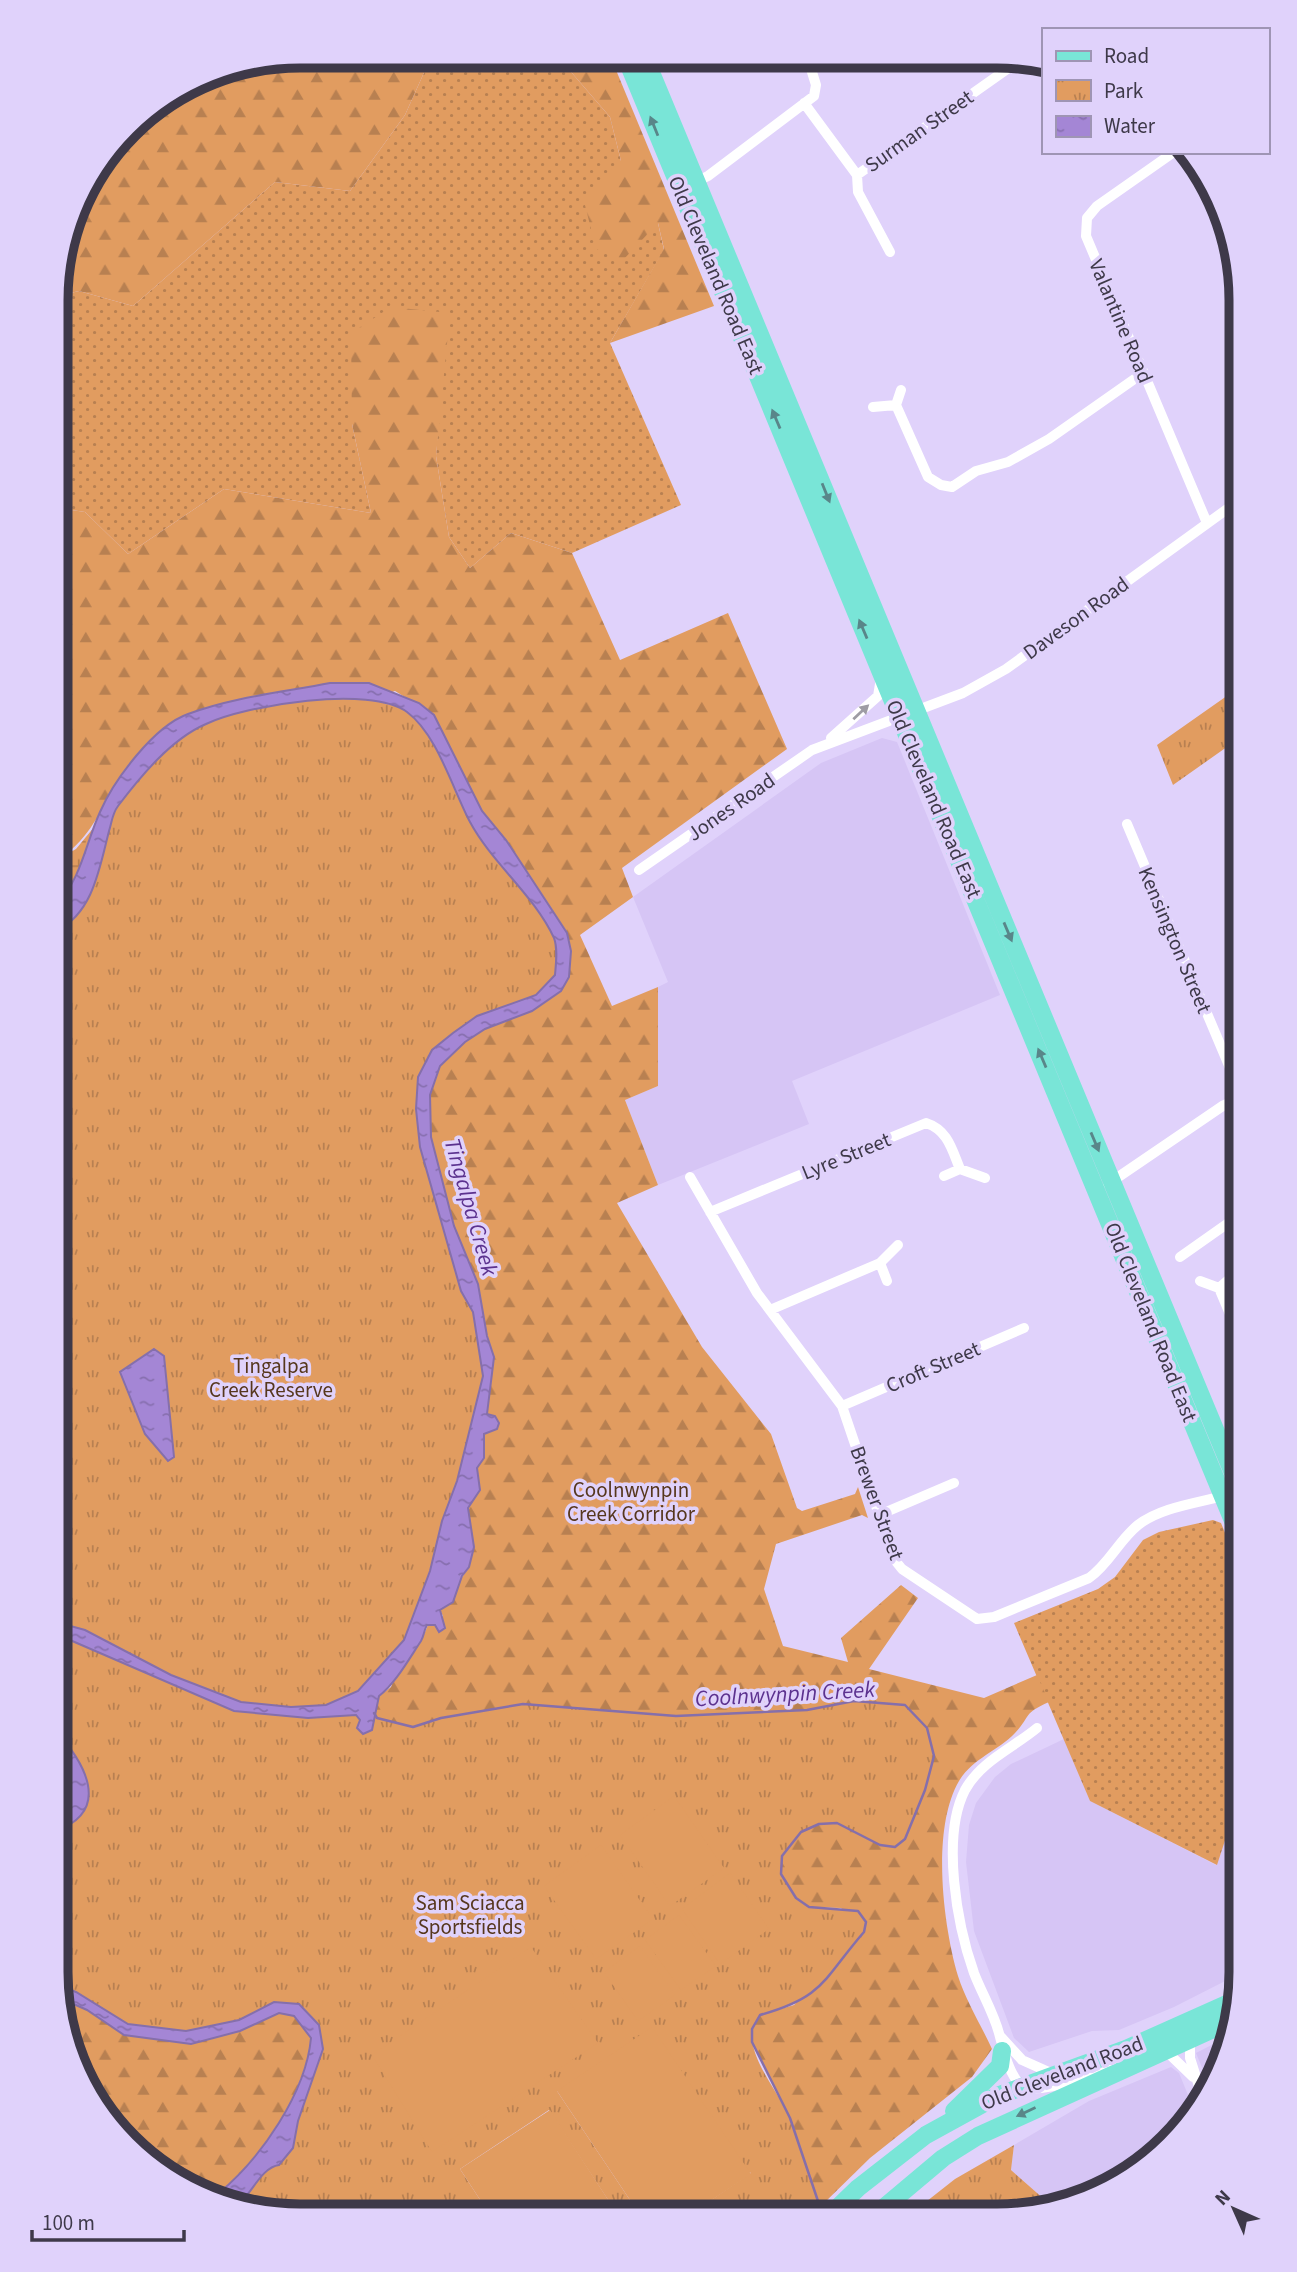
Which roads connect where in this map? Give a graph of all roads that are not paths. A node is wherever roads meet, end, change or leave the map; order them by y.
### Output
1 (649, 68) edge
2 (813, 68) edge
3 (631, 69) edge
4 (1009, 69) edge
5 (804, 103) junction
6 (1171, 154) edge
7 (857, 175) junction
8 (688, 185) junction
9 (890, 252) dead end
10 (1143, 373) junction
11 (901, 390) dead end
12 (896, 405) junction
13 (873, 407) dead end
14 (1229, 508) edge
15 (1208, 523) junction
16 (880, 670) junction
17 (907, 713) junction
18 (824, 744) junction
19 (1127, 824) dead end
20 (639, 870) dead end
21 (1229, 1066) edge
22 (1229, 1103) edge
23 (960, 1169) junction
24 (944, 1176) dead end
25 (690, 1177) dead end
26 (985, 1178) dead end
27 (1104, 1186) junction
28 (710, 1212) junction
29 (1228, 1222) edge
30 (898, 1245) dead end
31 (1180, 1257) dead end
32 (880, 1263) junction
33 (1228, 1280) edge
34 (887, 1281) dead end
35 (1200, 1281) dead end
36 (1219, 1288) junction
37 (770, 1310) junction
38 (1228, 1310) edge
39 (1024, 1328) dead end
40 (842, 1406) junction
41 (1228, 1477) edge
42 (954, 1483) dead end
43 (1228, 1495) edge
44 (879, 1515) junction
45 (1037, 1728) dead end
46 (1226, 2005) edge
47 (1222, 2025) edge
48 (1190, 2039) junction
49 (1001, 2044) junction
50 (1166, 2050) junction
51 (1131, 2065) junction
52 (1051, 2073) junction
53 (1195, 2079) junction
54 (1020, 2085) junction
55 (1198, 2087) edge
56 (937, 2128) junction
57 (910, 2147) junction
58 (930, 2169) junction
59 (842, 2204) edge
60 (888, 2204) edge

1 - 8 main road, Old Cleveland Road East
2 - 5 street
8 -> 3 main road, Old Cleveland Road East
4 - 7 street, Surman Street
5 - 7 street, Surman Street
5 - 8 street
6 - 10 street, Valantine Road
7 - 9 street
16 -> 8 main road, Old Cleveland Road East
8 -> 17 main road, Old Cleveland Road East
10 - 12 street
10 - 15 street, Valantine Road
11 - 12 street
12 - 13 street
14 - 15 street, Daveson Road
15 - 17 street, Daveson Road
16 - 17 main road, Old Cleveland Road East
18 -> 16 street, Jones Road
17 - 18 street, Jones Road
17 - 27 main road, Old Cleveland Road East
18 - 20 street, Jones Road
19 - 21 street, Kensington Street
22 - 27 street
23 - 24 street
23 - 26 street
23 - 28 street, Lyre Street
25 - 28 street, Brewer Street
27 - 41 main road, Old Cleveland Road East
28 - 37 street, Brewer Street
29 - 31 street
30 - 32 street
32 - 34 street
32 - 37 street
33 - 36 street
35 - 36 street
36 - 38 street
37 - 40 street, Brewer Street
39 - 40 street, Croft Street
40 - 44 street, Brewer Street
42 - 44 street
43 - 44 street, Brewer Street
45 - 49 street
46 - 52 main road, Old Cleveland Road
47 - 48 main road, Old Cleveland Road
48 - 50 main road, Old Cleveland Road
48 - 53 street
49 - 52 street
49 - 54 street
49 - 56 main road
50 - 51 main road, Old Cleveland Road
50 - 53 street
51 - 54 street
51 -> 58 main road, Old Cleveland Road
52 - 54 main road, Old Cleveland Road
53 - 55 street
54 - 56 main road, Old Cleveland Road
56 - 57 main road, Old Cleveland Road
57 - 58 main road
57 - 59 main road, Old Cleveland Road
58 - 60 main road, Old Cleveland Road

